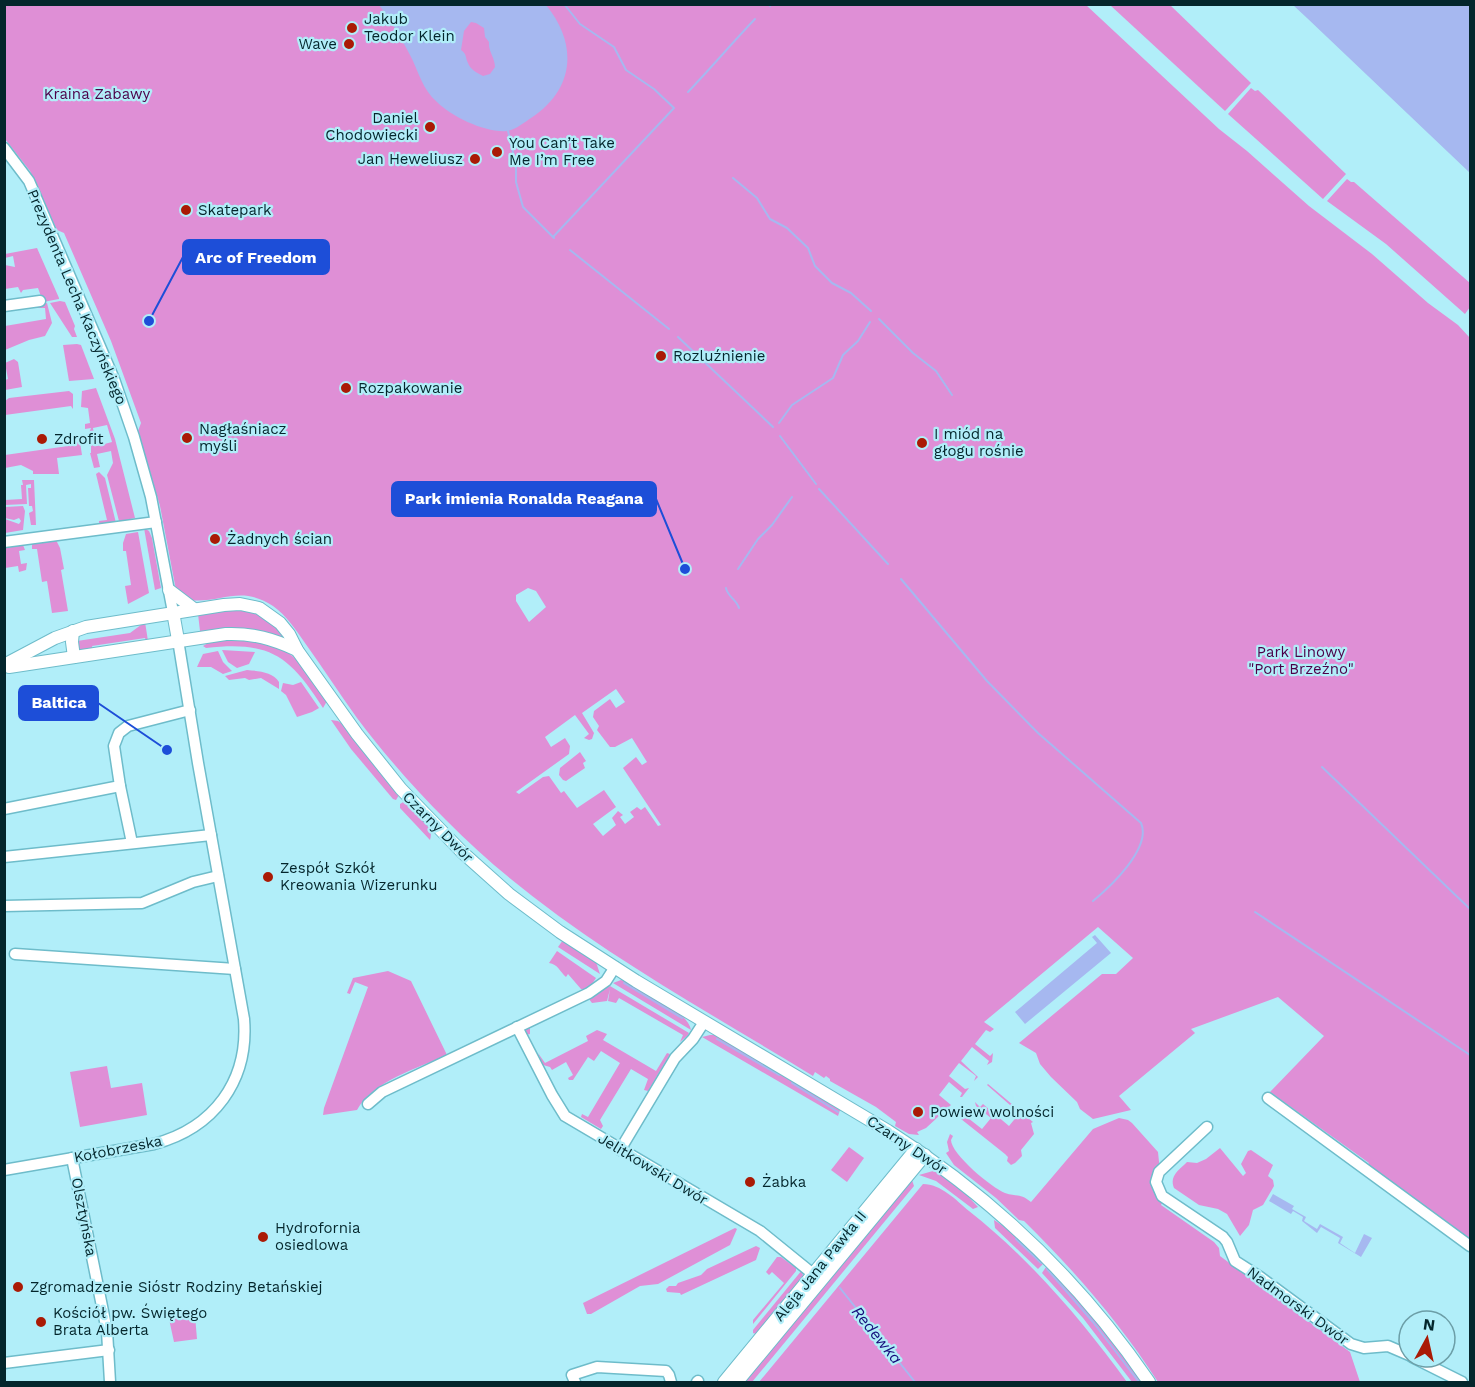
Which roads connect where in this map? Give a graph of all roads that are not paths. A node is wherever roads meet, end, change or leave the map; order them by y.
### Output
1 (4, 148) edge
2 (40, 301) dead end
3 (4, 306) edge
4 (156, 522) junction
5 (4, 542) edge
6 (169, 590) junction
7 (194, 609) junction
8 (173, 612) junction
9 (73, 631) junction
10 (178, 640) junction
11 (297, 650) junction
12 (74, 657) junction
13 (4, 666) edge
14 (190, 710) junction
15 (120, 786) junction
16 (4, 809) edge
17 (211, 836) junction
18 (132, 843) junction
19 (4, 856) edge
20 (218, 876) junction
21 (4, 906) edge
22 (15, 954) dead end
23 (615, 968) junction
24 (235, 969) junction
25 (240, 1000) joint
26 (704, 1022) junction
27 (517, 1028) junction
28 (1269, 1098) dead end
29 (368, 1104) dead end
30 (1208, 1127) dead end
31 (620, 1150) junction
32 (921, 1152) junction
33 (72, 1158) junction
34 (943, 1168) junction
35 (4, 1170) edge
36 (910, 1174) junction
37 (1470, 1246) edge
38 (816, 1279) junction
39 (109, 1350) junction
40 (1397, 1350) edge
41 (4, 1363) edge
42 (1435, 1369) edge
43 (110, 1383) edge
44 (575, 1383) edge
45 (671, 1383) edge
46 (724, 1383) edge
47 (737, 1383) edge
48 (1149, 1383) edge
49 (1461, 1383) edge

1 - 4 street, Prezydenta Lecha Kaczyńskiego
2 - 3 street
4 - 5 street
4 - 6 street, Prezydenta Lecha Kaczyńskiego
6 - 7 main road
6 - 8 street, Prezydenta Lecha Kaczyńskiego
7 - 8 main road, Czarny Dwór
7 - 11 main road, Czarny Dwór
8 - 9 main road, Czarny Dwór
8 - 10 main road, Prezydenta Lecha Kaczyńskiego
9 - 12 main road
9 - 13 main road, Czarny Dwór
10 - 11 main road
10 - 12 main road
10 - 14 street, Prezydenta Lecha Kaczyńskiego
11 - 23 main road, Czarny Dwór
12 - 13 main road
14 - 15 street
14 - 17 street, Prezydenta Lecha Kaczyńskiego
15 - 16 street
15 - 18 street
17 - 18 street
17 - 20 street, Prezydenta Lecha Kaczyńskiego
18 - 19 street
20 - 21 street
20 - 24 street, Prezydenta Lecha Kaczyńskiego
22 - 24 street
23 - 26 main road, Czarny Dwór
23 - 27 street
24 - 25 street, Prezydenta Lecha Kaczyńskiego
25 - 33 street, Kołobrzeska
26 - 31 street
26 - 32 main road, Czarny Dwór
27 - 29 street
27 - 31 street, Jelitkowski Dwór
28 - 37 street
30 - 40 street, Nadmorski Dwór
31 - 38 street, Jelitkowski Dwór
32 - 34 main road, Czarny Dwór
32 - 36 main road, Aleja Jana Pawła II
32 - 38 main road, Aleja Jana Pawła II
33 - 35 street, Kołobrzeska
33 - 39 street, Olsztyńska
34 - 36 main road
34 - 48 main road, Czarny Dwór
36 - 38 main road, Aleja Jana Pawła II
38 - 46 main road, Aleja Jana Pawła II
38 - 47 main road, Aleja Jana Pawła II
39 - 41 street
39 - 43 street, Olsztyńska
42 - 49 street, Nadmorski Dwór
44 - 45 street

